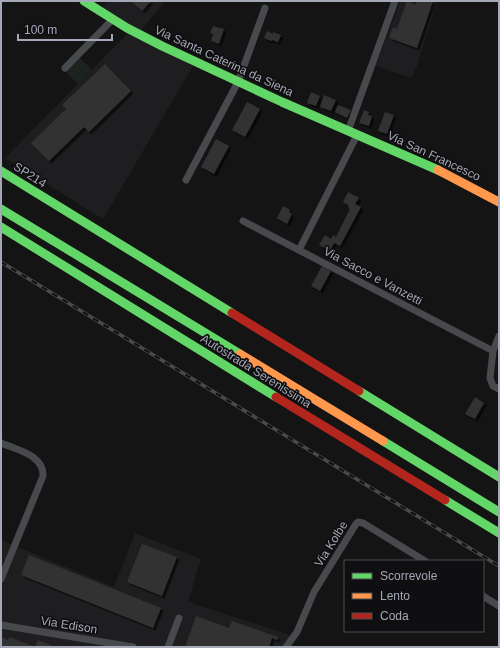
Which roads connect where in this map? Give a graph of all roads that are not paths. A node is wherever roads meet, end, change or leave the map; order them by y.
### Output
1 (84, 1) edge
2 (395, 1) edge
3 (265, 8) dead end
4 (113, 19) junction
5 (66, 68) dead end
6 (238, 82) junction
7 (348, 131) junction
8 (357, 135) junction
9 (1, 171) edge
10 (186, 180) dead end
11 (499, 202) edge
12 (1, 209) edge
13 (243, 221) dead end
14 (1, 227) edge
15 (299, 250) junction
16 (499, 336) edge
17 (493, 351) junction
18 (499, 389) edge
19 (1, 443) edge
20 (499, 477) edge
21 (499, 512) edge
22 (499, 534) edge
23 (423, 560) edge
24 (1, 579) edge
25 (484, 597) edge
26 (499, 606) edge
27 (179, 618) dead end
28 (1, 625) edge
29 (133, 647) edge
30 (168, 647) edge
31 (286, 647) edge

1 - 4 main road, Via Santa Caterina da Siena
2 - 7 street
3 - 6 street
4 - 5 street
4 - 6 main road, Via Santa Caterina da Siena
6 - 7 main road, Via Santa Caterina da Siena
6 - 10 street
7 - 8 main road, Via Santa Caterina da Siena
8 - 11 main road, Via San Francesco
8 - 15 street
9 - 20 main road, SP214 / SP214
12 - 21 main road, Autostrada Serenissima
13 - 15 street, Via Sacco e Vanzetti
14 - 22 main road, Autostrada Serenissima
15 - 17 street, Via Sacco e Vanzetti
16 - 17 street
17 - 18 street
19 - 24 street
23 - 31 street, Via Kolbe
25 - 26 street
27 - 30 street
28 - 29 street, Via Edison

